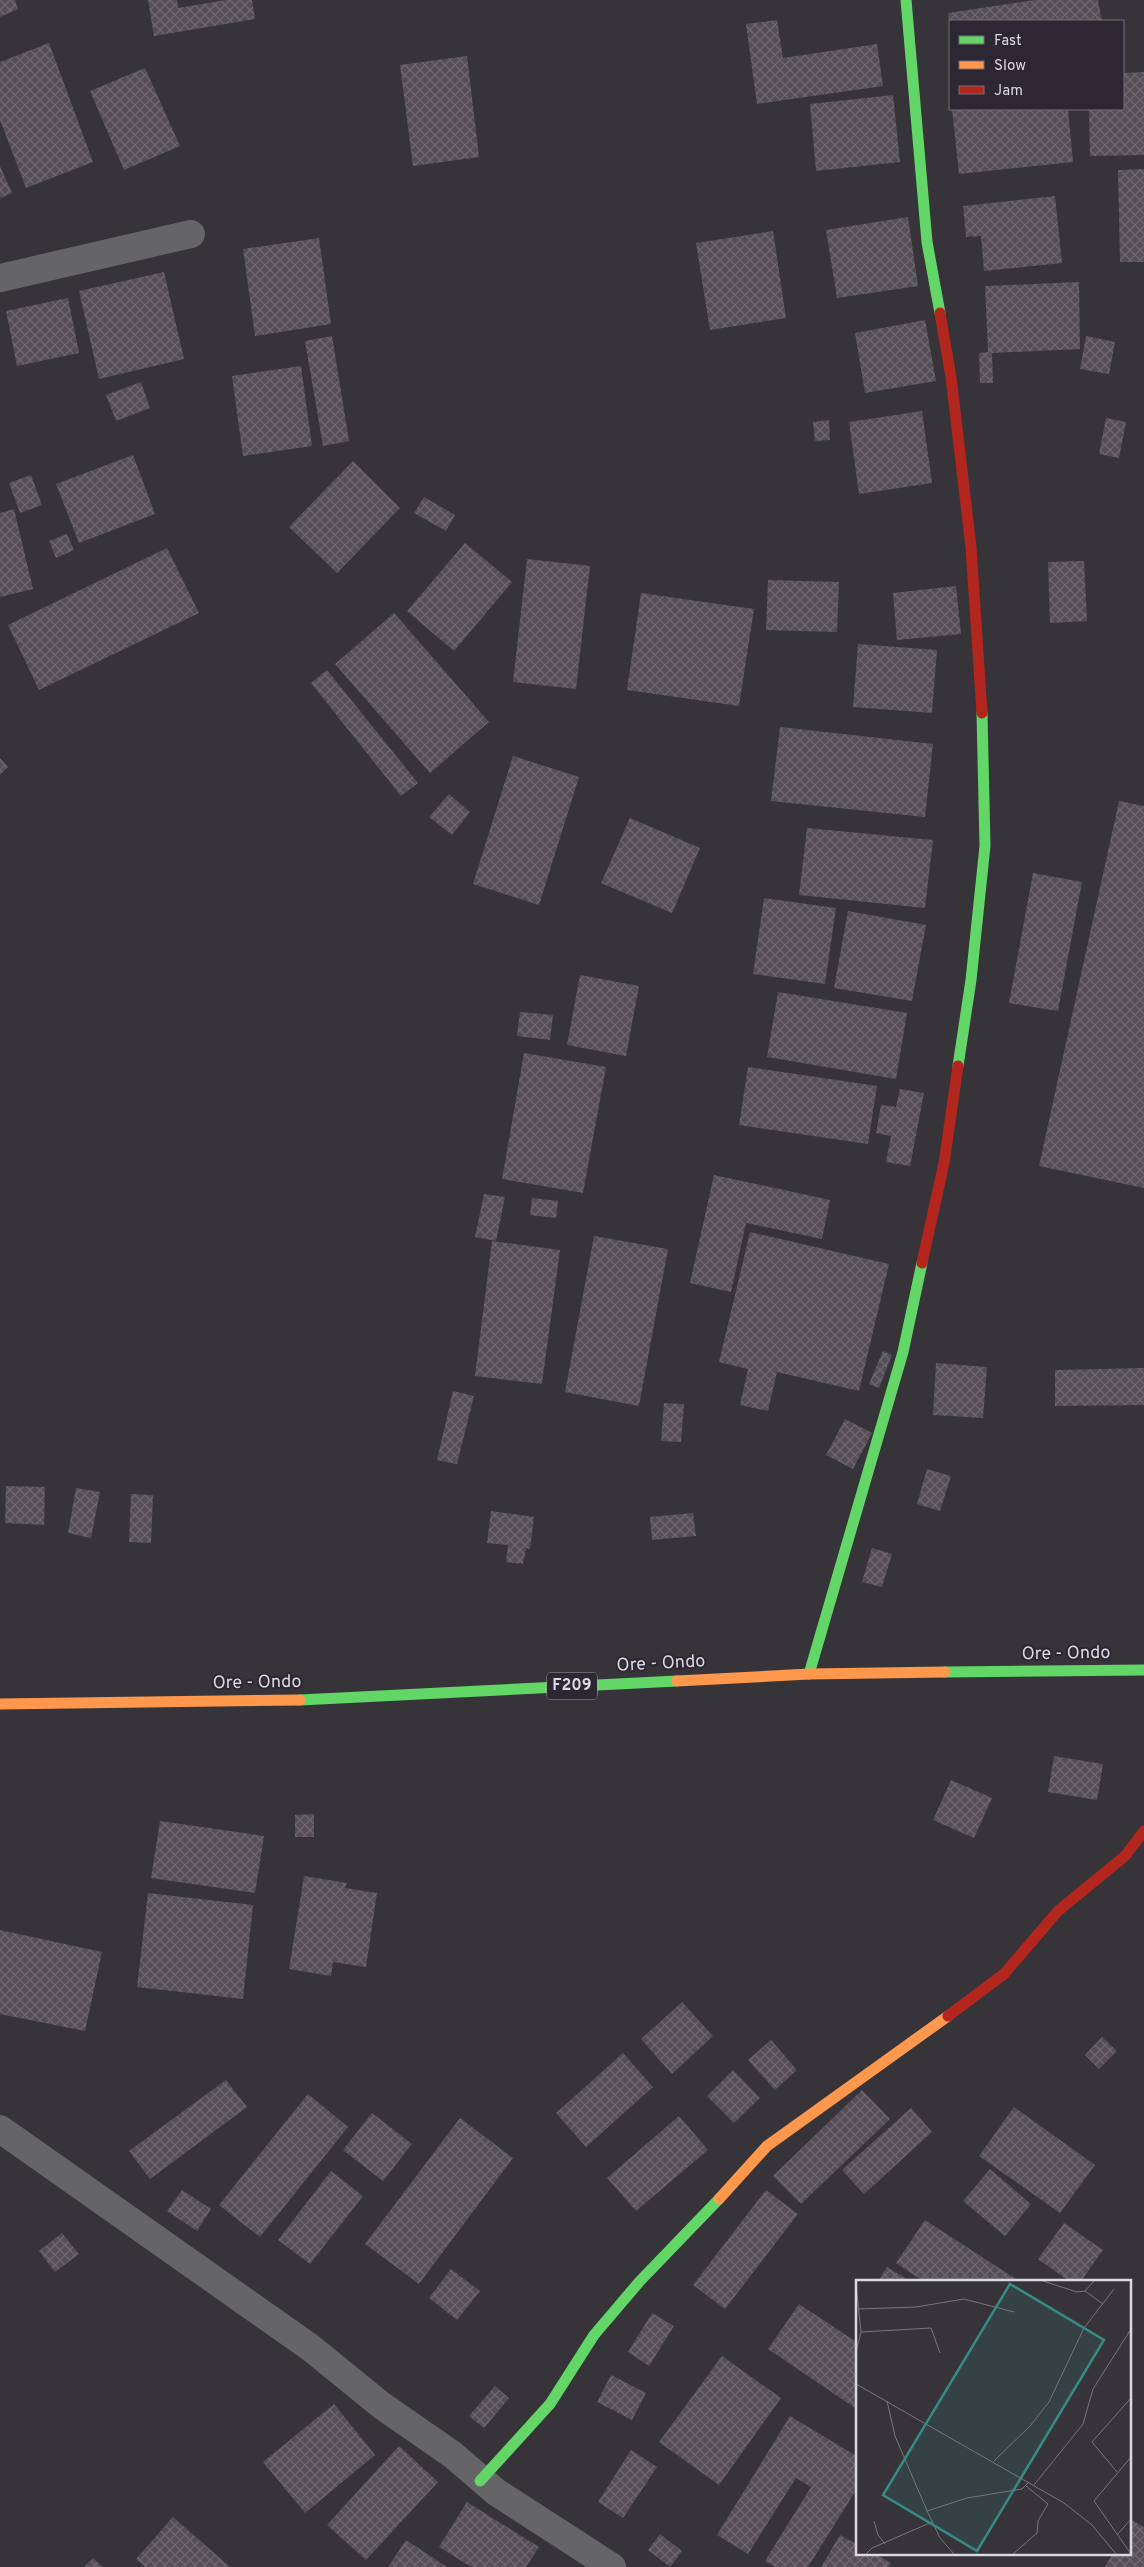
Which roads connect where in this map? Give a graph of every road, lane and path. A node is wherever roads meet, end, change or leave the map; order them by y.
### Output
1 (906, 0) edge
2 (192, 234) dead end
3 (0, 278) edge
4 (1144, 1670) edge
5 (809, 1674) junction
6 (0, 1704) edge
7 (1144, 1831) edge
8 (0, 2129) edge
9 (480, 2480) junction
10 (578, 2558) edge
11 (612, 2567) edge

1 - 5 street
2 - 3 street
4 - 5 street, Ore - Ondo / F209
5 - 6 street, Ore - Ondo / F209
7 - 9 street
8 - 9 street
9 - 10 street
10 - 11 street

